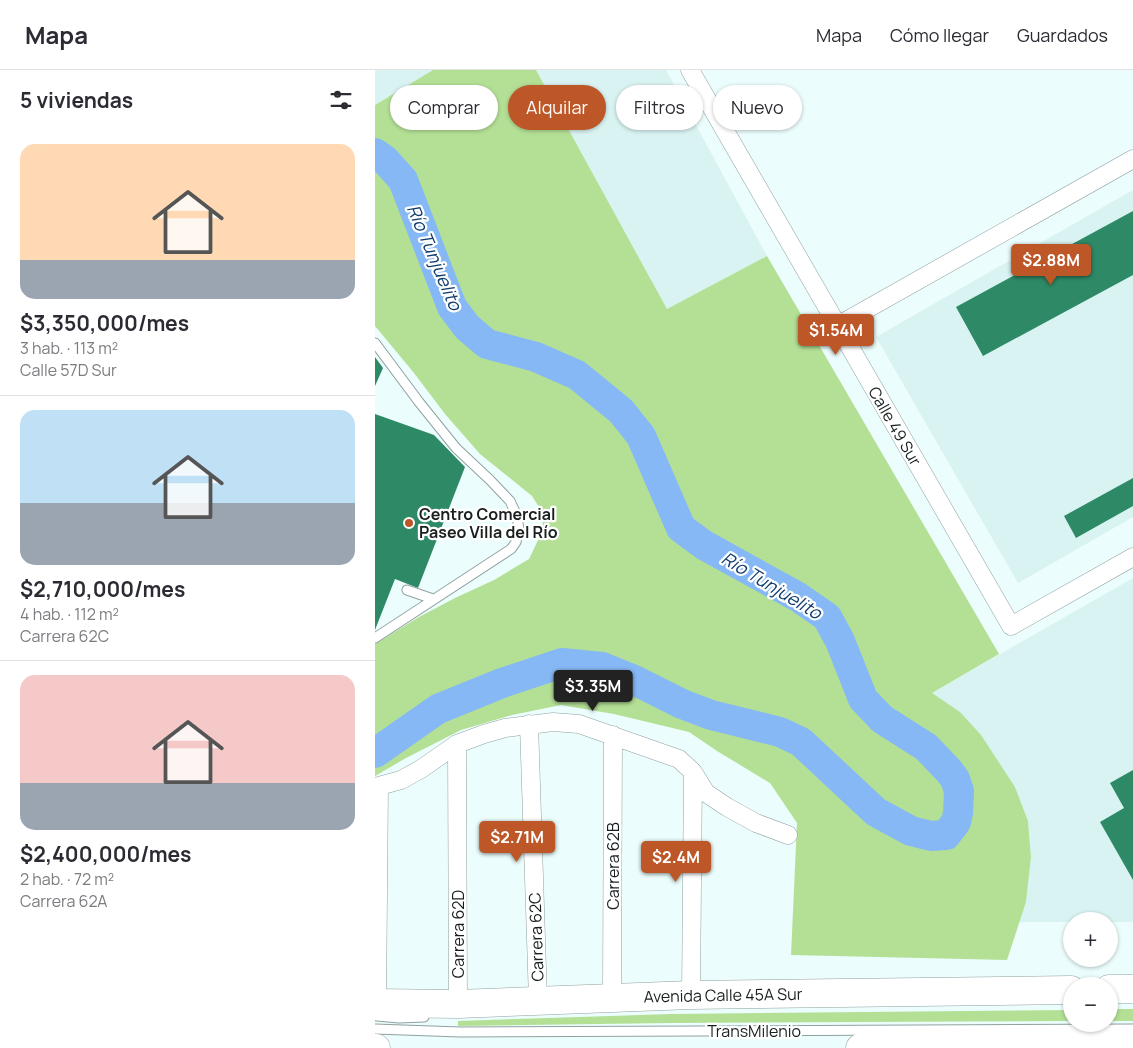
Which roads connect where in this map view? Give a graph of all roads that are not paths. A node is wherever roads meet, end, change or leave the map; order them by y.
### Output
1 (690, 70) edge
2 (1133, 159) edge
3 (837, 326) junction
4 (375, 343) edge
5 (1133, 557) edge
6 (407, 590) dead end
7 (433, 599) junction
8 (375, 638) edge
9 (529, 724) junction
10 (613, 735) junction
11 (457, 744) junction
12 (693, 772) junction
13 (788, 834) dead end
14 (1118, 989) edge
15 (1133, 989) edge
16 (1063, 990) edge
17 (691, 995) junction
18 (612, 997) junction
19 (538, 1000) junction
20 (458, 1004) junction
21 (376, 1007) edge
22 (429, 1017) dead end
23 (1133, 1028) edge
24 (375, 1029) edge
25 (1133, 1046) edge
26 (860, 1048) edge
27 (973, 1048) edge

1 - 3 street, Calle 49 Sur
2 - 3 street
3 - 5 street, Calle 49 Sur
4 - 7 lane
6 - 7 lane
7 - 8 lane
9 - 10 street
9 - 11 street
9 - 19 street, Carrera 62C
10 - 12 street
10 - 18 street, Carrera 62B
11 - 20 street, Carrera 62D
11 - 21 street
12 - 13 street
12 - 17 street
14 - 15 highway
16 - 17 highway, Avenida Calle 45A Sur
17 - 18 highway, Avenida Calle 45A Sur
18 - 19 highway, Avenida Calle 45A Sur
19 - 20 highway, Avenida Calle 45A Sur
20 - 21 highway, Avenida Calle 45A Sur
21 - 22 lane
23 - 24 lane, TransMilenio
25 - 27 highway
26 - 27 highway

